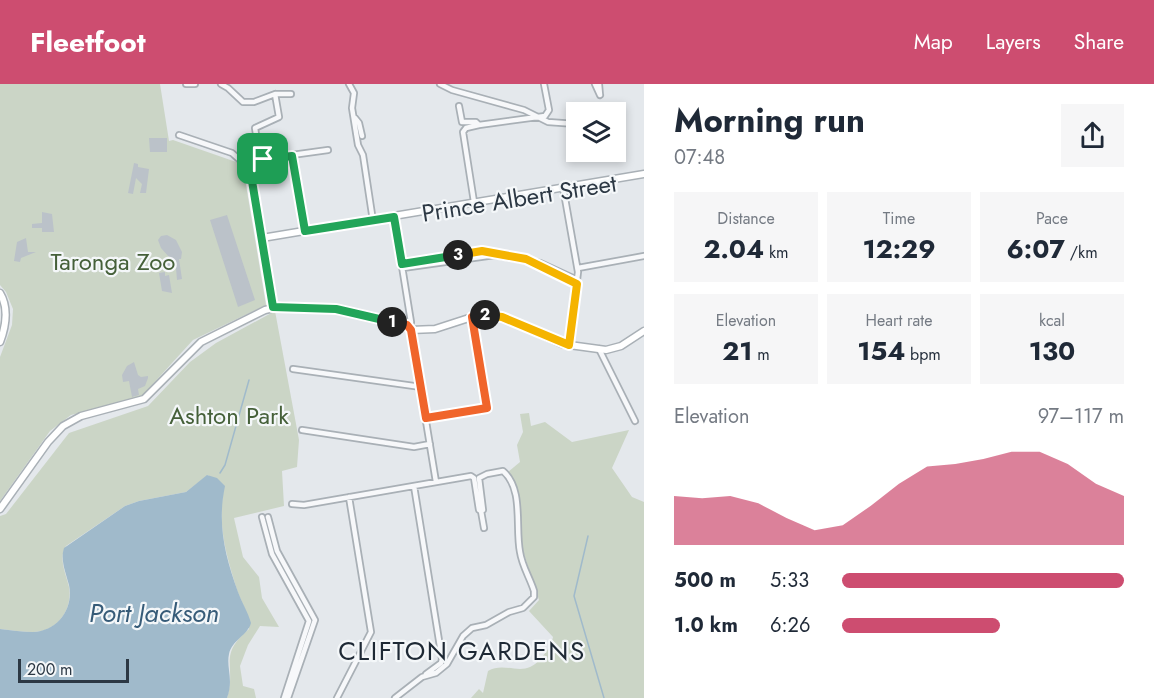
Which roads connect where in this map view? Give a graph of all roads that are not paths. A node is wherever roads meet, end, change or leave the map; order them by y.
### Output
1 (186, 84) edge
2 (195, 84) edge
3 (221, 84) edge
4 (349, 84) edge
5 (441, 84) edge
6 (544, 84) edge
7 (275, 94) junction
8 (291, 94) dead end
9 (459, 106) dead end
10 (549, 110) junction
11 (353, 116) junction
12 (538, 117) junction
13 (554, 122) junction
14 (566, 123) edge
15 (479, 125) junction
16 (179, 135) dead end
17 (362, 136) dead end
18 (328, 150) dead end
19 (292, 156) junction
20 (260, 160) junction
21 (250, 169) junction
22 (644, 175) edge
23 (564, 189) junction
24 (474, 202) junction
25 (394, 217) junction
26 (369, 221) junction
27 (305, 231) junction
28 (262, 240) junction
29 (644, 256) edge
30 (402, 266) junction
31 (578, 268) junction
32 (577, 282) junction
33 (0, 293) edge
34 (273, 307) junction
35 (472, 317) junction
36 (411, 326) junction
37 (644, 331) edge
38 (0, 342) edge
39 (569, 345) junction
40 (599, 349) junction
41 (292, 369) dead end
42 (421, 387) junction
43 (426, 418) junction
44 (634, 421) dead end
45 (302, 430) dead end
46 (430, 444) junction
47 (436, 482) junction
48 (414, 486) junction
49 (349, 497) junction
50 (292, 504) dead end
51 (0, 509) edge
52 (481, 511) junction
53 (484, 528) dead end
54 (422, 677) junction
55 (284, 698) edge
56 (288, 698) edge
57 (337, 698) edge
58 (395, 698) edge

1 - 2 street
3 - 7 street
4 - 11 street
5 - 12 street
6 - 10 street
7 - 8 street
7 - 20 street
9 - 15 street
10 - 12 street
10 - 13 street
11 - 17 street
11 - 26 street
12 - 13 street
12 - 15 street
13 - 14 street
15 - 24 street
16 - 21 street
18 - 19 street
19 - 20 street
19 - 27 street
20 - 21 street
21 - 28 street
22 - 23 main road, Prince Albert Street
23 - 24 main road, Prince Albert Street
23 - 25 main road, Prince Albert Street
23 - 31 street
24 - 25 main road, Prince Albert Street
25 - 26 main road, Prince Albert Street
25 - 30 street
26 - 27 main road, Prince Albert Street
26 - 28 main road, Prince Albert Street
27 - 28 main road, Prince Albert Street
28 - 34 main road
29 - 31 street
30 - 32 street
30 - 36 street
31 - 32 street
32 - 39 street
33 - 38 main road
34 - 36 main road
34 - 51 main road
35 - 36 main road
35 - 39 main road
35 - 43 street
36 - 42 street
37 - 40 main road
39 - 40 main road
40 - 44 street
41 - 42 street
42 - 43 street
43 - 46 street
45 - 46 street
46 - 47 street
47 - 48 street
47 - 52 street
48 - 49 street
48 - 54 street
49 - 50 street
49 - 57 street
52 - 53 street
52 - 54 street
54 - 58 street
55 - 56 street

